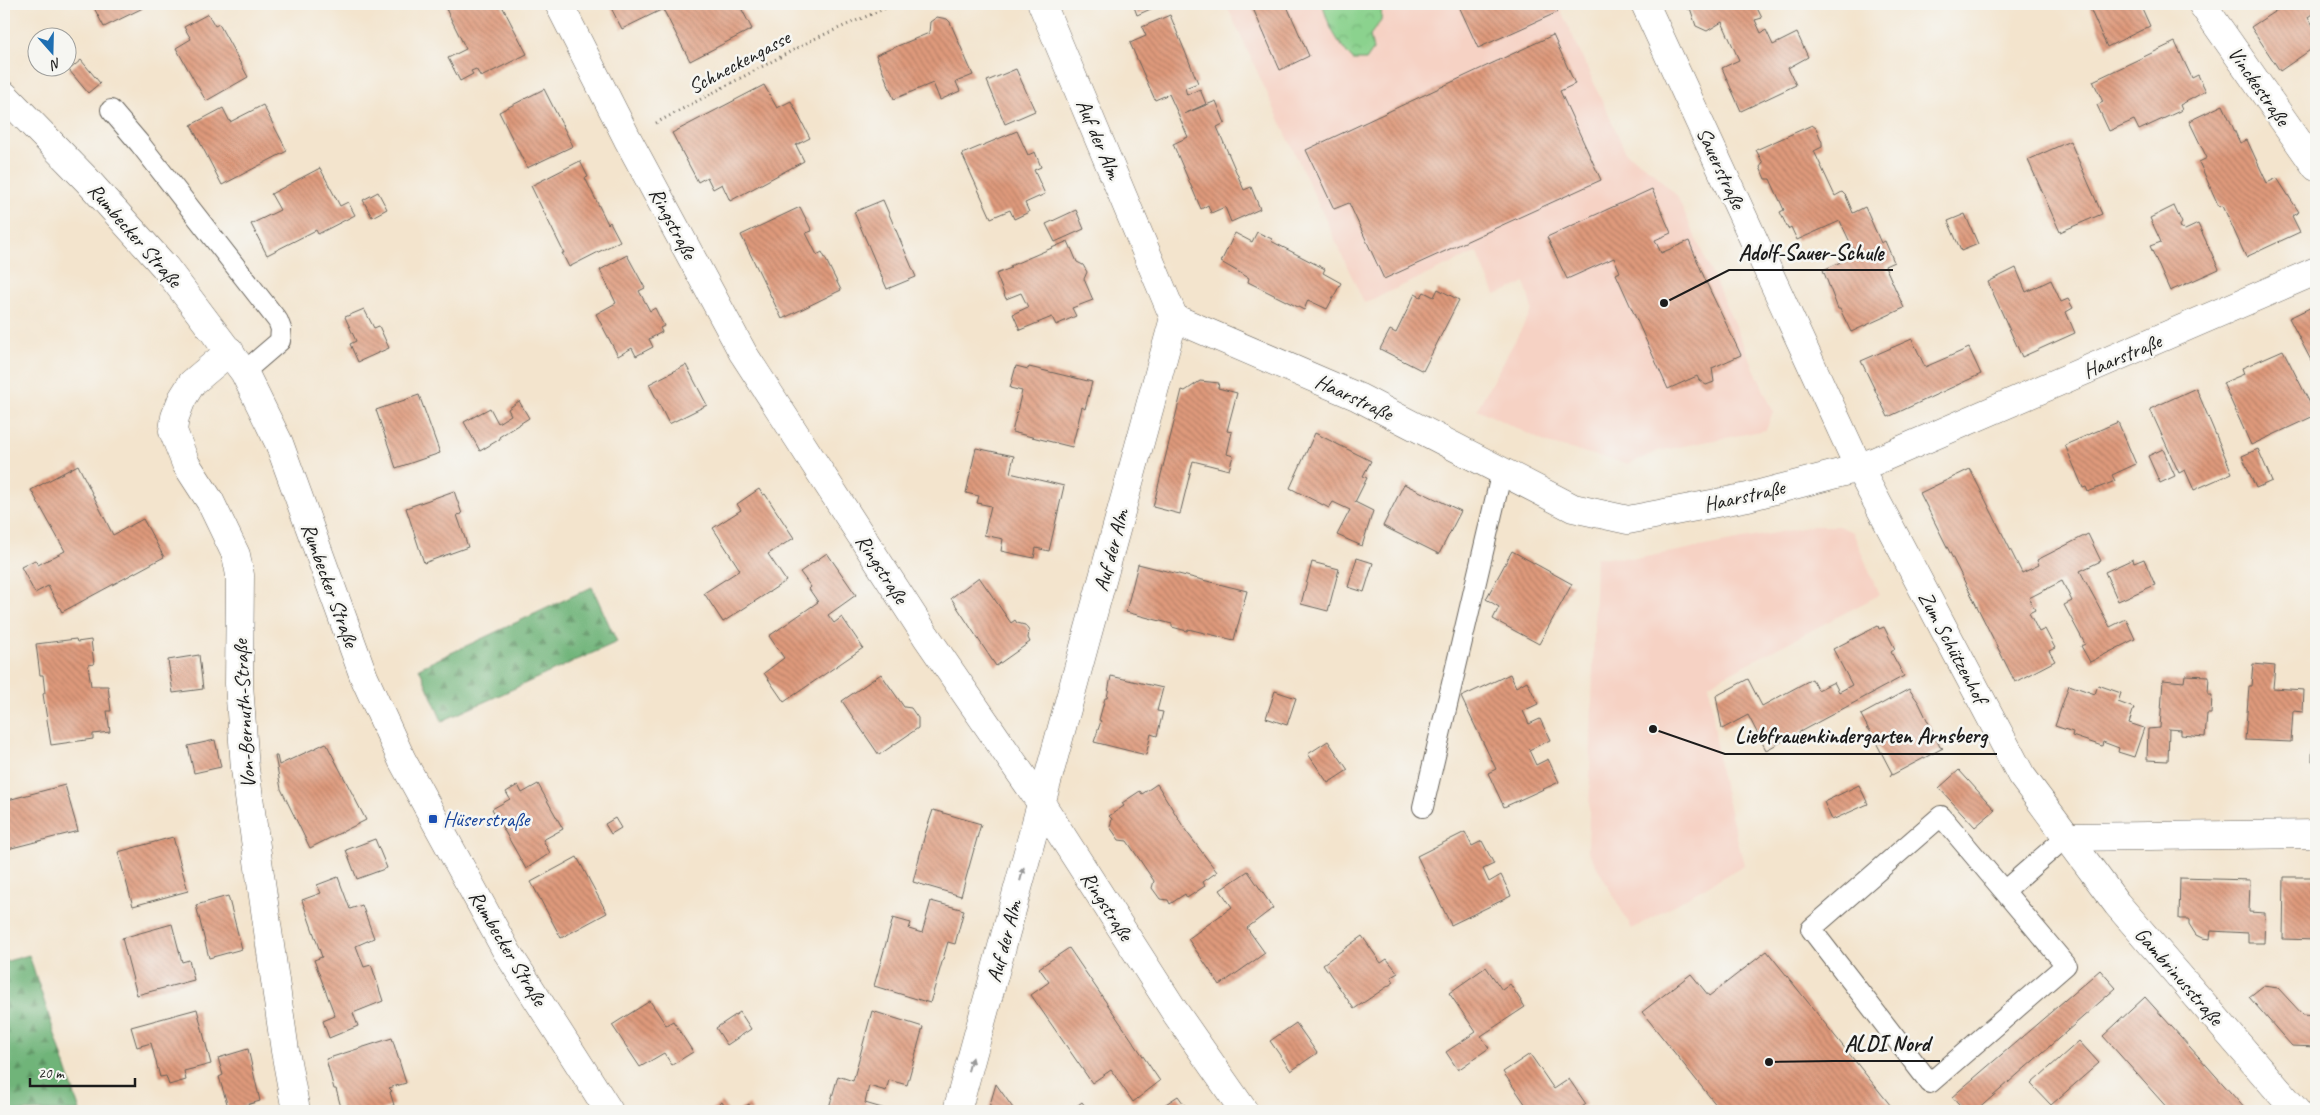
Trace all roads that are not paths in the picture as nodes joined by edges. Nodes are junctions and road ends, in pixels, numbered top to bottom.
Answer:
1 (559, 4) edge
2 (1042, 4) edge
3 (1645, 4) edge
4 (2202, 4) edge
5 (4, 95) edge
6 (111, 110) dead end
7 (2316, 167) edge
8 (2316, 271) edge
9 (1174, 318) junction
10 (237, 361) junction
11 (1859, 468) junction
12 (1502, 471) junction
13 (1041, 804) junction
14 (1423, 807) dead end
15 (2316, 834) edge
16 (2066, 837) junction
17 (2004, 891) junction
18 (296, 1111) edge
19 (609, 1111) edge
20 (957, 1111) edge
21 (1244, 1111) edge
22 (2296, 1111) edge

1 - 13 street, Ringstraße
2 - 9 street, Auf der Alm
3 - 11 street, Sauerstraße
4 - 7 street, Vinckestraße
5 - 10 street, Rumbecker Straße
6 - 10 lane
8 - 11 street, Haarstraße
9 - 12 street, Haarstraße
9 - 13 street, Auf der Alm
10 - 18 street, Von-Bernuth-Straße
10 - 19 street, Rumbecker Straße
11 - 12 street, Haarstraße
11 - 16 street, Zum Schützenhof
12 - 14 lane
20 -> 13 street, Auf der Alm
13 - 21 street, Ringstraße
15 - 16 street
16 - 17 lane
16 - 22 street, Gambrinusstraße
17 - 17 lane

